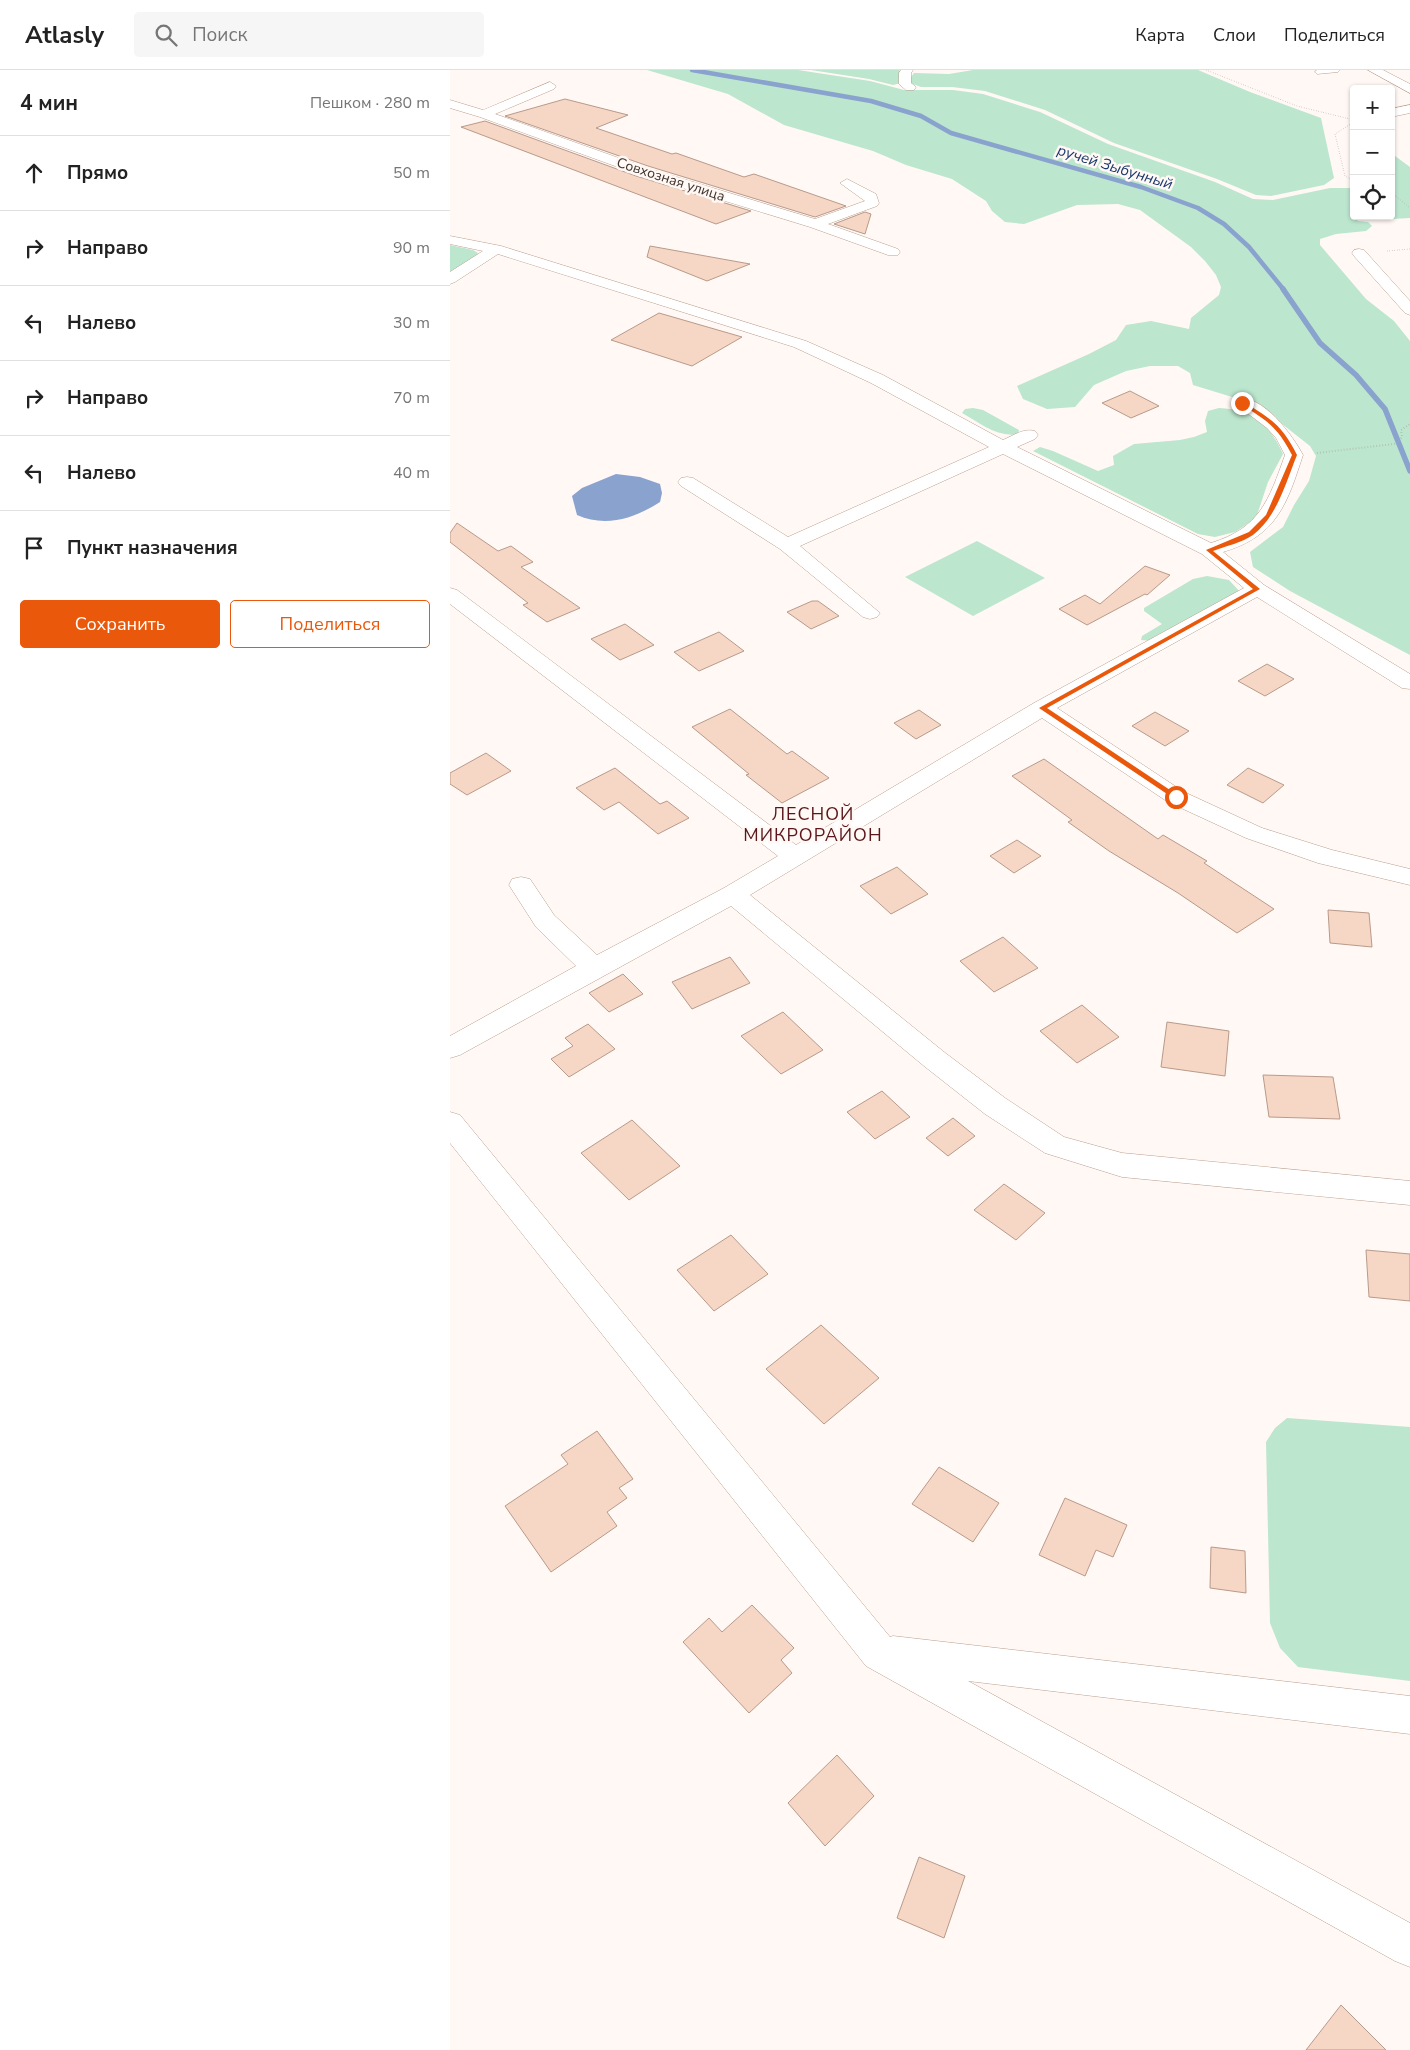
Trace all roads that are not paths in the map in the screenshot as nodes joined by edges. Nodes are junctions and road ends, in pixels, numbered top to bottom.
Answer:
1 (907, 70) edge
2 (1334, 70) edge
3 (1374, 70) edge
4 (1321, 72) dead end
5 (550, 86) dead end
6 (1408, 86) edge
7 (910, 87) dead end
8 (450, 104) edge
9 (1410, 109) edge
10 (1395, 111) edge
11 (484, 114) junction
12 (847, 183) dead end
13 (815, 224) junction
14 (450, 240) edge
15 (496, 249) junction
16 (893, 252) dead end
17 (1359, 253) dead end
18 (450, 279) edge
19 (1410, 310) edge
20 (1242, 403) dead end
21 (1029, 435) dead end
22 (1002, 447) junction
23 (687, 482) dead end
24 (787, 545) junction
25 (1209, 550) junction
26 (1257, 589) junction
27 (450, 594) edge
28 (870, 612) dead end
29 (1410, 683) edge
30 (1042, 708) junction
31 (795, 857) junction
32 (1410, 877) edge
33 (521, 885) dead end
34 (733, 894) junction
35 (594, 968) junction
36 (450, 1048) edge
37 (450, 1123) edge
38 (1410, 1193) edge
39 (879, 1653) junction
40 (1410, 1715) edge
41 (1410, 1946) edge

1 - 7 street
2 - 4 street
3 - 6 street
5 - 11 street
8 - 11 street, Совхозная улица
9 - 10 street
11 - 13 street, Совхозная улица
12 - 13 street
13 - 16 street, Совхозная улица
14 - 15 street
15 - 18 street
15 - 22 street
17 - 19 street
20 - 25 street
21 - 22 street
22 - 24 street
22 - 25 street
23 - 24 street
24 - 28 street
25 - 26 street
26 - 29 street
26 - 30 street
27 - 31 street
30 - 31 street
30 - 32 street
31 - 34 street
33 - 35 street
34 - 35 street
34 - 38 street
35 - 36 street
37 - 39 street
39 - 40 street
39 - 41 street

